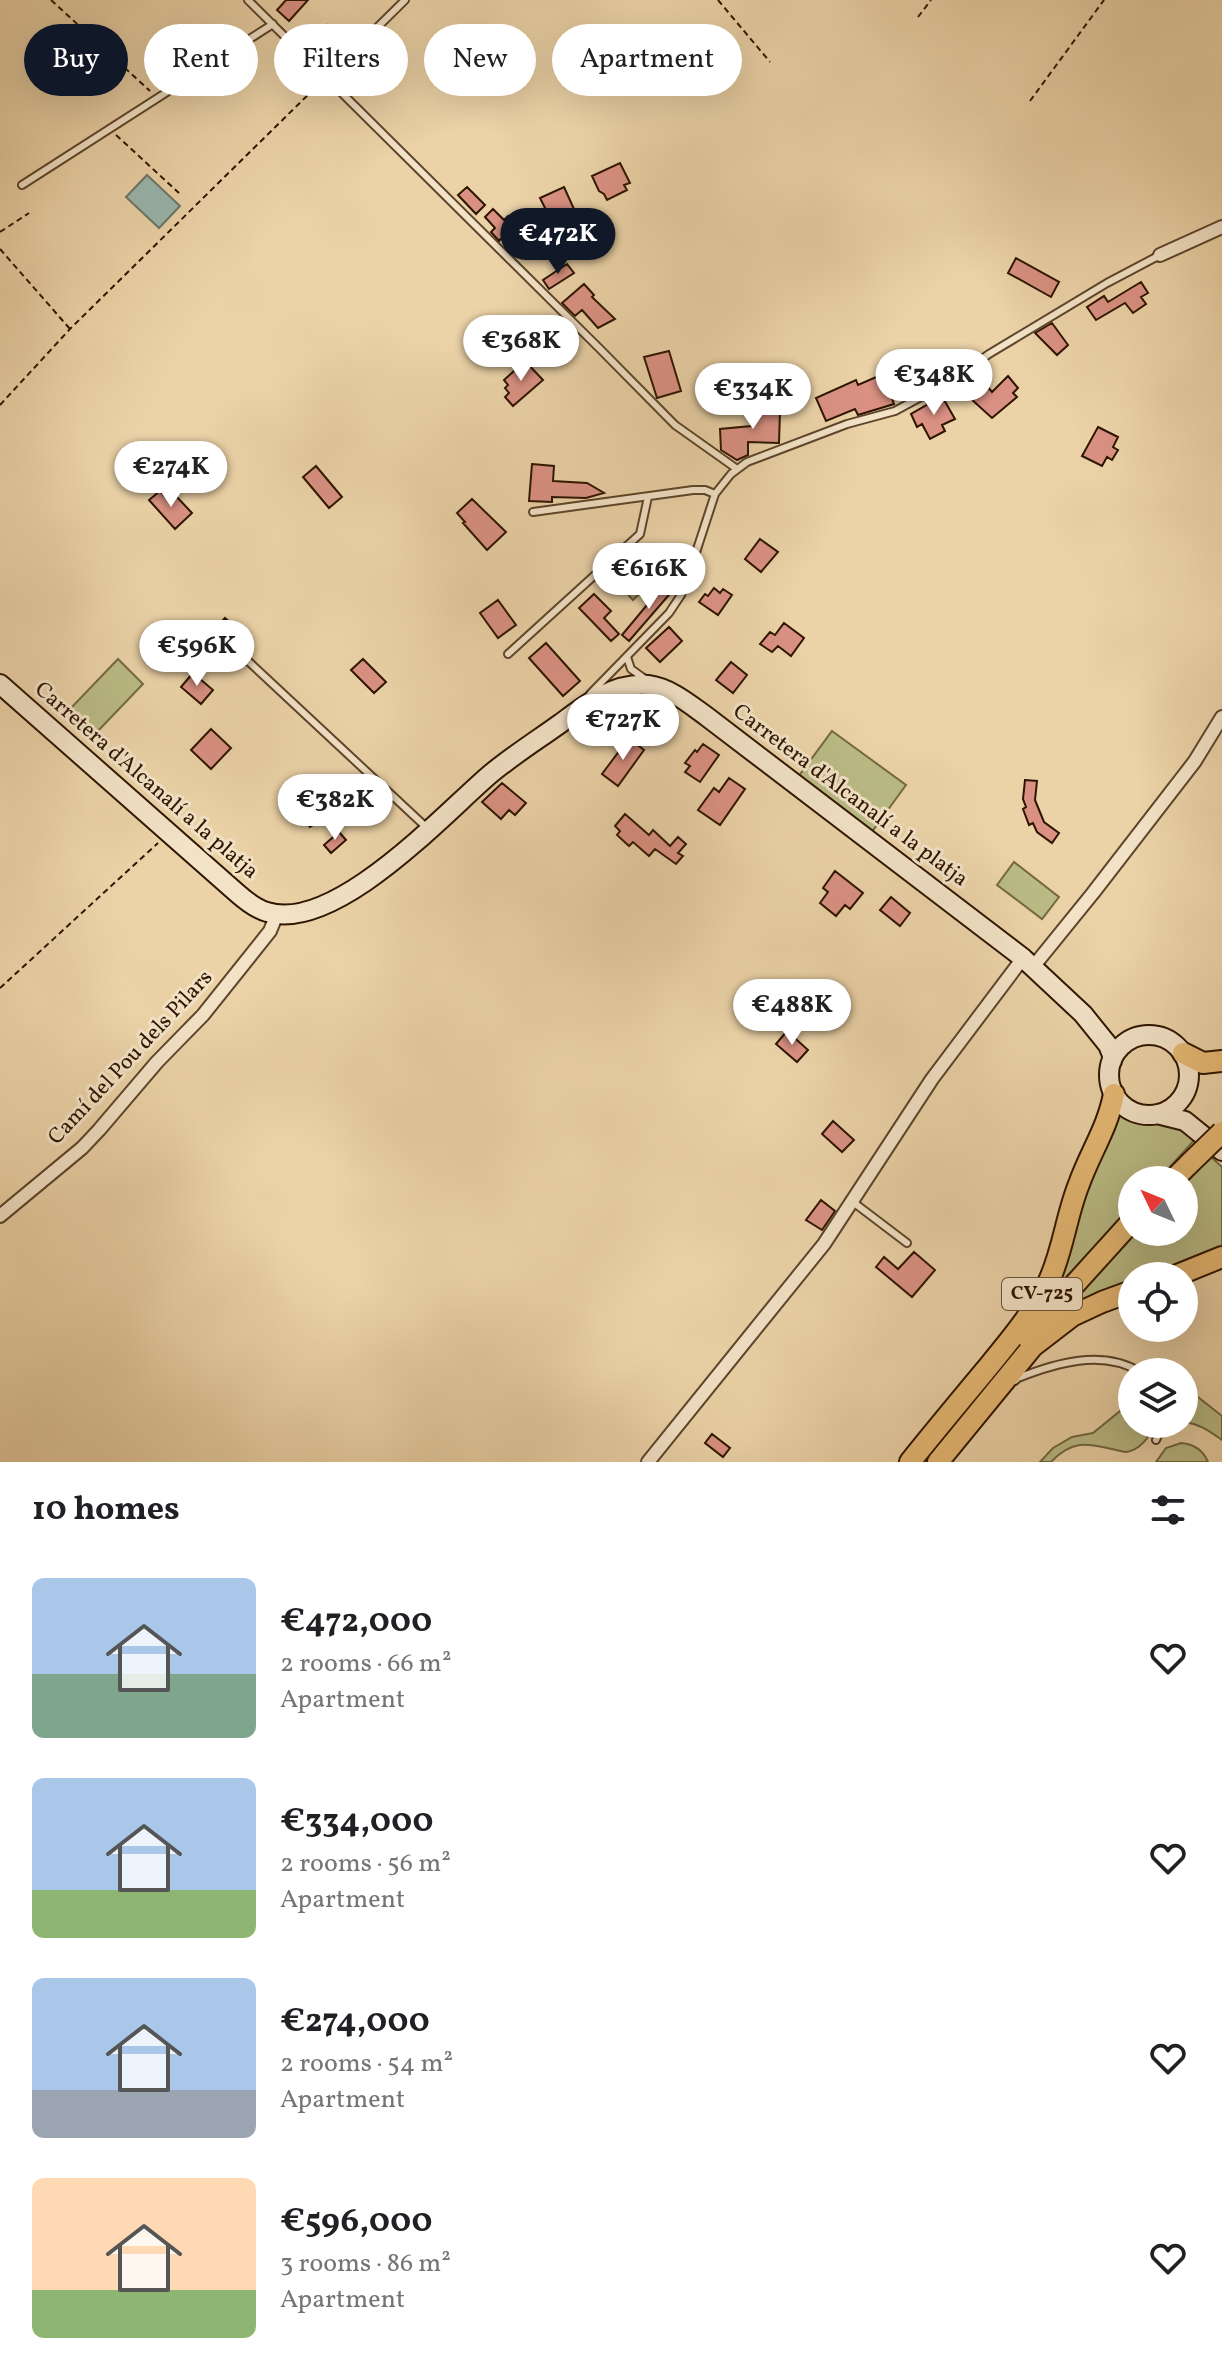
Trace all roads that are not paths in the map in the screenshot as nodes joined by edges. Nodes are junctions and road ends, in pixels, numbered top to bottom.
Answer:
1 (248, 0) edge
2 (405, 0) edge
3 (273, 24) joint
4 (381, 24) edge
5 (346, 96) edge
6 (22, 185) dead end
7 (1222, 227) edge
8 (1160, 255) joint
9 (737, 469) junction
10 (715, 494) junction
11 (648, 497) junction
12 (533, 512) dead end
13 (508, 654) dead end
14 (627, 657) junction
15 (248, 661) dead end
16 (0, 684) edge
17 (666, 690) junction
18 (1222, 717) edge
19 (560, 723) junction
20 (429, 830) junction
21 (277, 914) junction
22 (1028, 963) junction
23 (1083, 1014) junction
24 (1136, 1037) junction
25 (1183, 1053) junction
26 (1112, 1061) junction
27 (1222, 1061) edge
28 (1187, 1087) junction
29 (1114, 1094) junction
30 (1157, 1114) junction
31 (1222, 1132) edge
32 (1222, 1150) edge
33 (1187, 1166) edge
34 (853, 1202) junction
35 (0, 1216) edge
36 (1118, 1236) edge
37 (907, 1243) dead end
38 (1222, 1257) edge
39 (1198, 1267) edge
40 (1118, 1296) edge
41 (1118, 1364) edge
42 (648, 1462) edge
43 (910, 1462) edge
44 (924, 1462) edge
45 (941, 1462) edge

1 - 3 lane
2 - 4 lane
3 - 6 lane
5 - 9 lane
7 - 8 street
8 - 9 lane
9 - 10 lane
10 - 11 lane
10 - 14 lane
11 - 12 lane
11 - 13 lane
14 - 17 lane
14 - 19 lane
15 - 20 lane
16 - 21 main road, Carretera d'Alcanalí a la platja
17 - 19 main road, Carretera d'Alcanalí a la platja
17 - 22 main road, Carretera d'Alcanalí a la platja
18 - 22 street
19 - 20 main road, Carretera d'Alcanalí a la platja
20 - 21 main road, Carretera d'Alcanalí a la platja
21 - 35 street, Camí del Pou dels Pilars
22 - 23 main road, Carretera d'Alcanalí a la platja
22 - 34 street
23 - 24 main road, Carretera d'Alcanalí a la platja
23 - 26 main road, Carretera d'Alcanalí a la platja
24 - 25 main road
24 - 26 main road
25 - 27 main road
25 - 28 main road
26 - 29 main road
28 - 30 main road
28 - 32 main road
29 - 30 main road
29 - 43 main road, CV-725
30 - 32 main road
31 - 33 main road, bridge
34 - 37 lane
34 - 42 street
36 - 44 main road, CV-725
38 - 39 main road
40 - 45 main road, CV-725
41 - 45 lane

